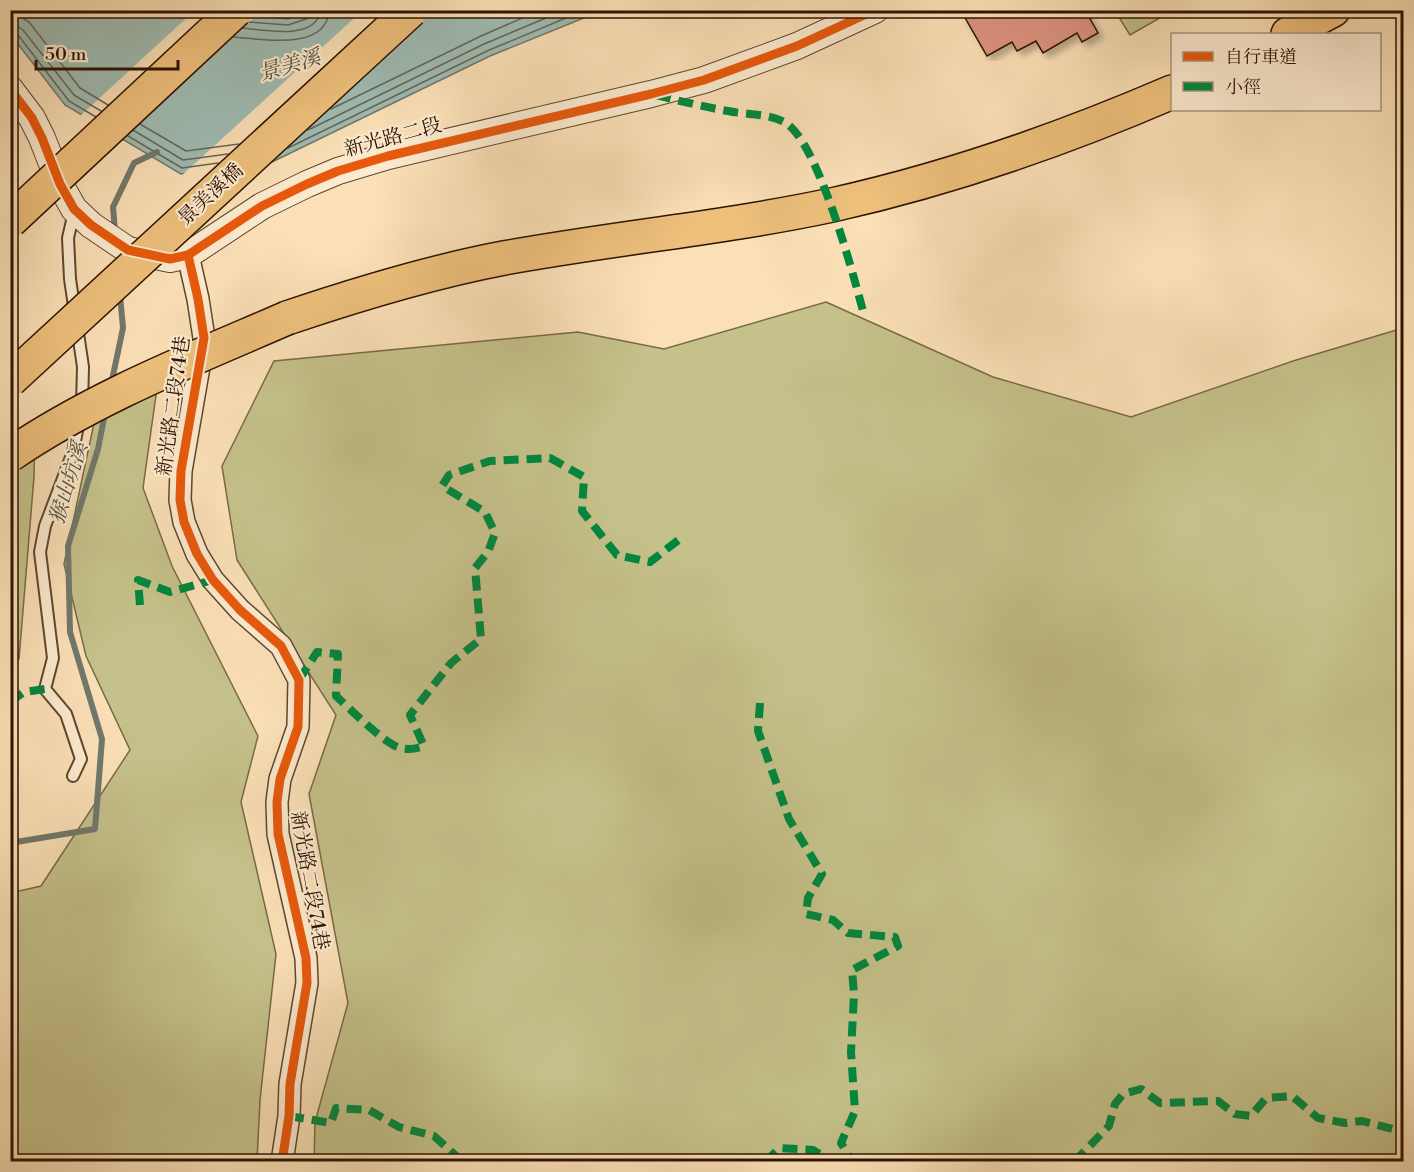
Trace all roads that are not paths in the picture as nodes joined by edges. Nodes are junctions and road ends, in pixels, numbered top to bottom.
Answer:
1 (236, 10) edge
2 (411, 10) edge
3 (875, 10) edge
4 (1333, 10) edge
5 (1290, 33) edge
6 (10, 89) edge
7 (1171, 93) edge
8 (82, 217) junction
9 (10, 222) edge
10 (179, 257) junction
11 (10, 380) edge
12 (10, 455) edge
13 (73, 776) dead end
14 (282, 1161) edge

1 - 9 highway, bridge
2 - 11 highway, 景美溪橋, bridge
3 - 10 street, 新光路二段
4 - 5 highway
6 - 8 street
7 - 12 highway, bridge
8 - 10 street
8 - 13 lane
10 - 14 street, 新光路二段74巷

